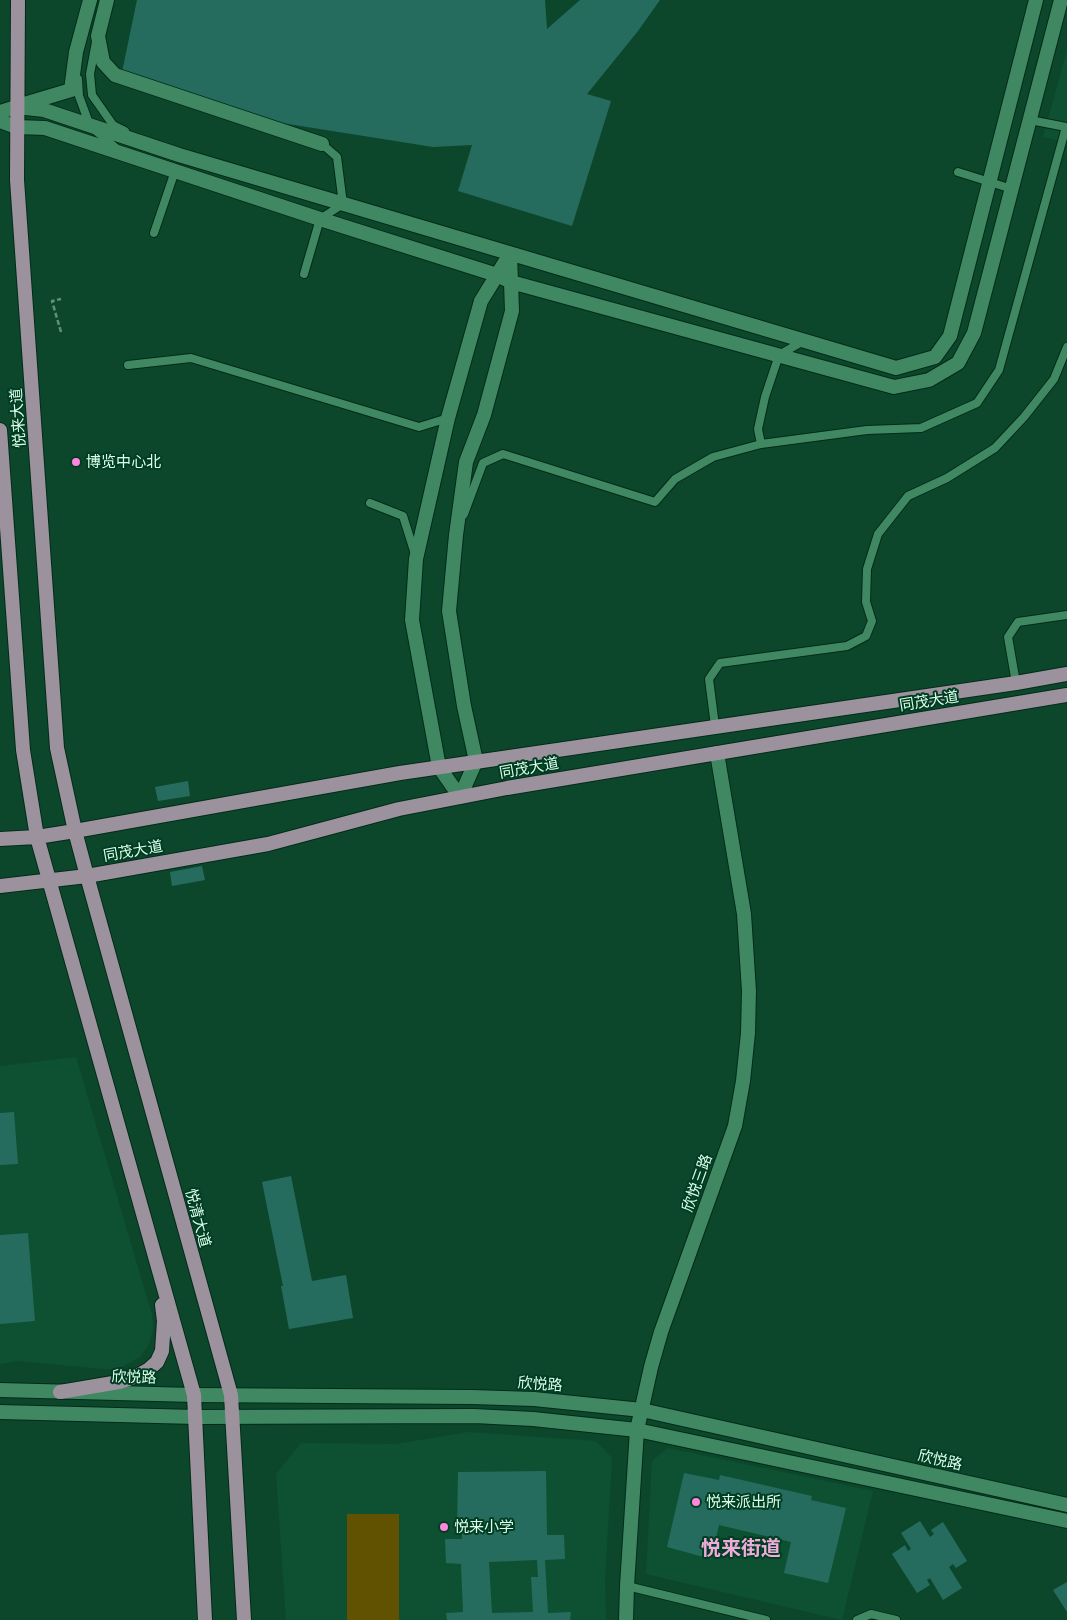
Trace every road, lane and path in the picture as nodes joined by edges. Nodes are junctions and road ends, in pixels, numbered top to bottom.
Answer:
1 (18, 0) edge
2 (90, 0) edge
3 (107, 0) edge
4 (1036, 0) edge
5 (1060, 0) edge
6 (98, 36) junction
7 (76, 52) junction
8 (16, 107) junction
9 (0, 112) edge
10 (1030, 120) junction
11 (0, 121) edge
12 (90, 126) junction
13 (16, 127) junction
14 (322, 144) joint
15 (124, 154) junction
16 (179, 155) junction
17 (174, 171) junction
18 (958, 172) dead end
19 (990, 182) junction
20 (1012, 189) junction
21 (343, 204) junction
22 (320, 219) junction
23 (154, 233) dead end
24 (510, 254) junction
25 (304, 274) dead end
26 (497, 275) junction
27 (511, 282) junction
28 (61, 299) dead end
29 (61, 332) dead end
30 (804, 340) junction
31 (1067, 347) edge
32 (778, 355) junction
33 (128, 365) dead end
34 (448, 418) junction
35 (0, 430) edge
36 (761, 444) junction
37 (370, 503) dead end
38 (456, 535) junction
39 (416, 559) junction
40 (1067, 615) edge
41 (1067, 674) edge
42 (1016, 683) junction
43 (1067, 695) edge
44 (715, 726) junction
45 (717, 753) junction
46 (476, 761) junction
47 (439, 767) junction
48 (460, 797) junction
49 (75, 831) junction
50 (37, 837) junction
51 (0, 839) edge
52 (87, 876) junction
53 (50, 881) junction
54 (0, 886) edge
55 (156, 1260) junction
56 (0, 1390) edge
57 (60, 1392) junction
58 (194, 1395) junction
59 (231, 1395) junction
60 (642, 1410) junction
61 (0, 1412) edge
62 (196, 1417) junction
63 (233, 1417) junction
64 (637, 1430) junction
65 (1067, 1505) edge
66 (1067, 1521) edge
67 (627, 1586) junction
68 (205, 1620) edge
69 (244, 1620) edge
70 (626, 1620) edge
71 (766, 1620) edge
72 (857, 1620) edge
73 (896, 1620) edge

1 - 8 main road, 悦来大道
2 - 7 street
3 - 6 street
4 - 19 street
5 - 10 street
6 - 14 street
6 - 16 lane
7 - 8 street
7 - 12 lane
8 - 9 street
8 - 12 street
8 - 13 main road, 悦来大道
10 - 20 street
10 - 36 lane
11 - 13 street
12 - 15 lane
12 - 16 street
13 - 15 street
13 - 49 main road, 悦来大道
14 - 21 lane
15 - 17 street
16 - 21 street
17 - 22 street
17 - 23 lane
18 - 19 lane
19 - 20 lane
19 - 30 street
20 - 32 street
21 - 22 lane
21 - 24 street
22 - 25 lane
22 - 26 street
24 - 26 street
24 - 27 street
24 - 30 street
26 - 27 street
26 - 34 street
27 - 32 street
27 - 38 street
28 - 29 path
30 - 32 lane
31 - 44 lane
32 - 36 lane
33 - 34 lane
34 - 39 street
35 - 50 main road, 悦来大道
36 - 38 lane
37 - 39 lane
38 - 46 street
39 - 47 street
40 - 42 lane
41 - 42 main road, 同茂大道
42 - 44 main road, 同茂大道
43 - 45 main road, 同茂大道
44 - 46 main road, 同茂大道
45 - 48 main road, 同茂大道
45 - 60 street, 欣悦三路
46 - 47 main road, 同茂大道
46 - 48 street
47 - 48 street
47 - 49 main road, 同茂大道
48 - 52 main road, 同茂大道
49 - 50 main road, 同茂大道
49 - 52 main road, 悦清大道
50 - 51 main road, 同茂大道
50 - 53 main road
52 - 53 main road, 同茂大道
52 - 59 main road, 悦清大道
53 - 54 main road, 同茂大道
53 - 55 main road
55 - 57 main road
55 - 58 main road
56 - 57 street, 欣悦路
57 - 58 street, 欣悦路
58 - 59 street, 欣悦路
58 - 62 main road
59 - 60 street, 欣悦路
59 - 63 main road, 悦清大道
60 - 64 street, 欣悦三路
60 - 65 street, 欣悦路
61 - 62 street
62 - 63 street
62 - 68 main road
63 - 64 street
63 - 69 main road, 悦清大道
64 - 66 street
64 - 67 street, 欣悦三路
67 - 70 street, 欣悦三路
67 - 71 lane
72 - 73 lane

